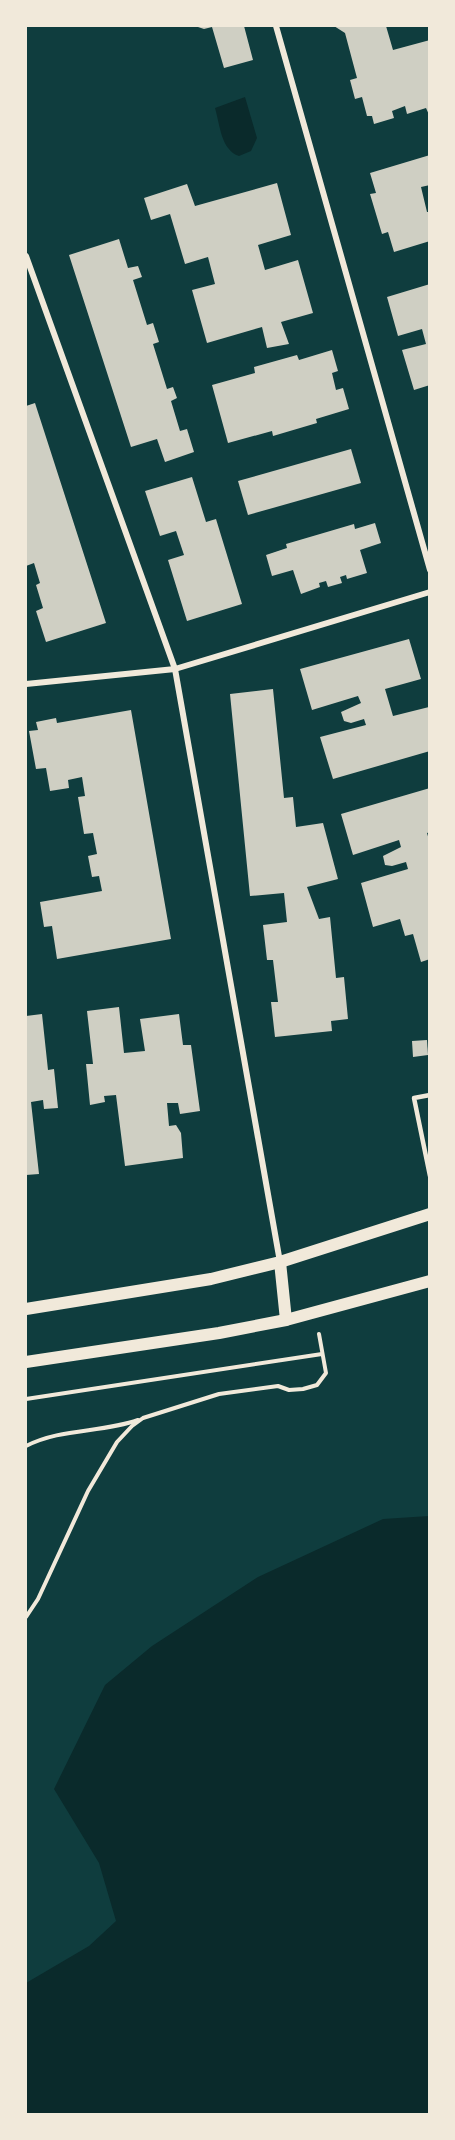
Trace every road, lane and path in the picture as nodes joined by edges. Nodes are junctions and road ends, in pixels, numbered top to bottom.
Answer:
1 (276, 26) edge
2 (26, 256) edge
3 (429, 570) edge
4 (429, 592) edge
5 (175, 669) junction
6 (26, 684) edge
7 (429, 1095) edge
8 (429, 1176) edge
9 (429, 1214) edge
10 (280, 1262) junction
11 (429, 1281) edge
12 (26, 1309) edge
13 (314, 1312) junction
14 (286, 1320) junction
15 (322, 1354) junction
16 (26, 1362) edge
17 (26, 1399) edge
18 (143, 1418) junction
19 (26, 1446) edge
20 (26, 1617) edge

1 - 3 street
2 - 5 street
4 - 5 street
5 - 6 street
5 - 10 street
7 - 8 lane
9 - 10 main road
10 - 12 main road
10 - 14 main road
11 - 13 main road
13 - 14 main road
13 - 15 path
14 - 16 main road
15 - 17 path
15 - 18 path
18 - 19 path
18 - 20 path

